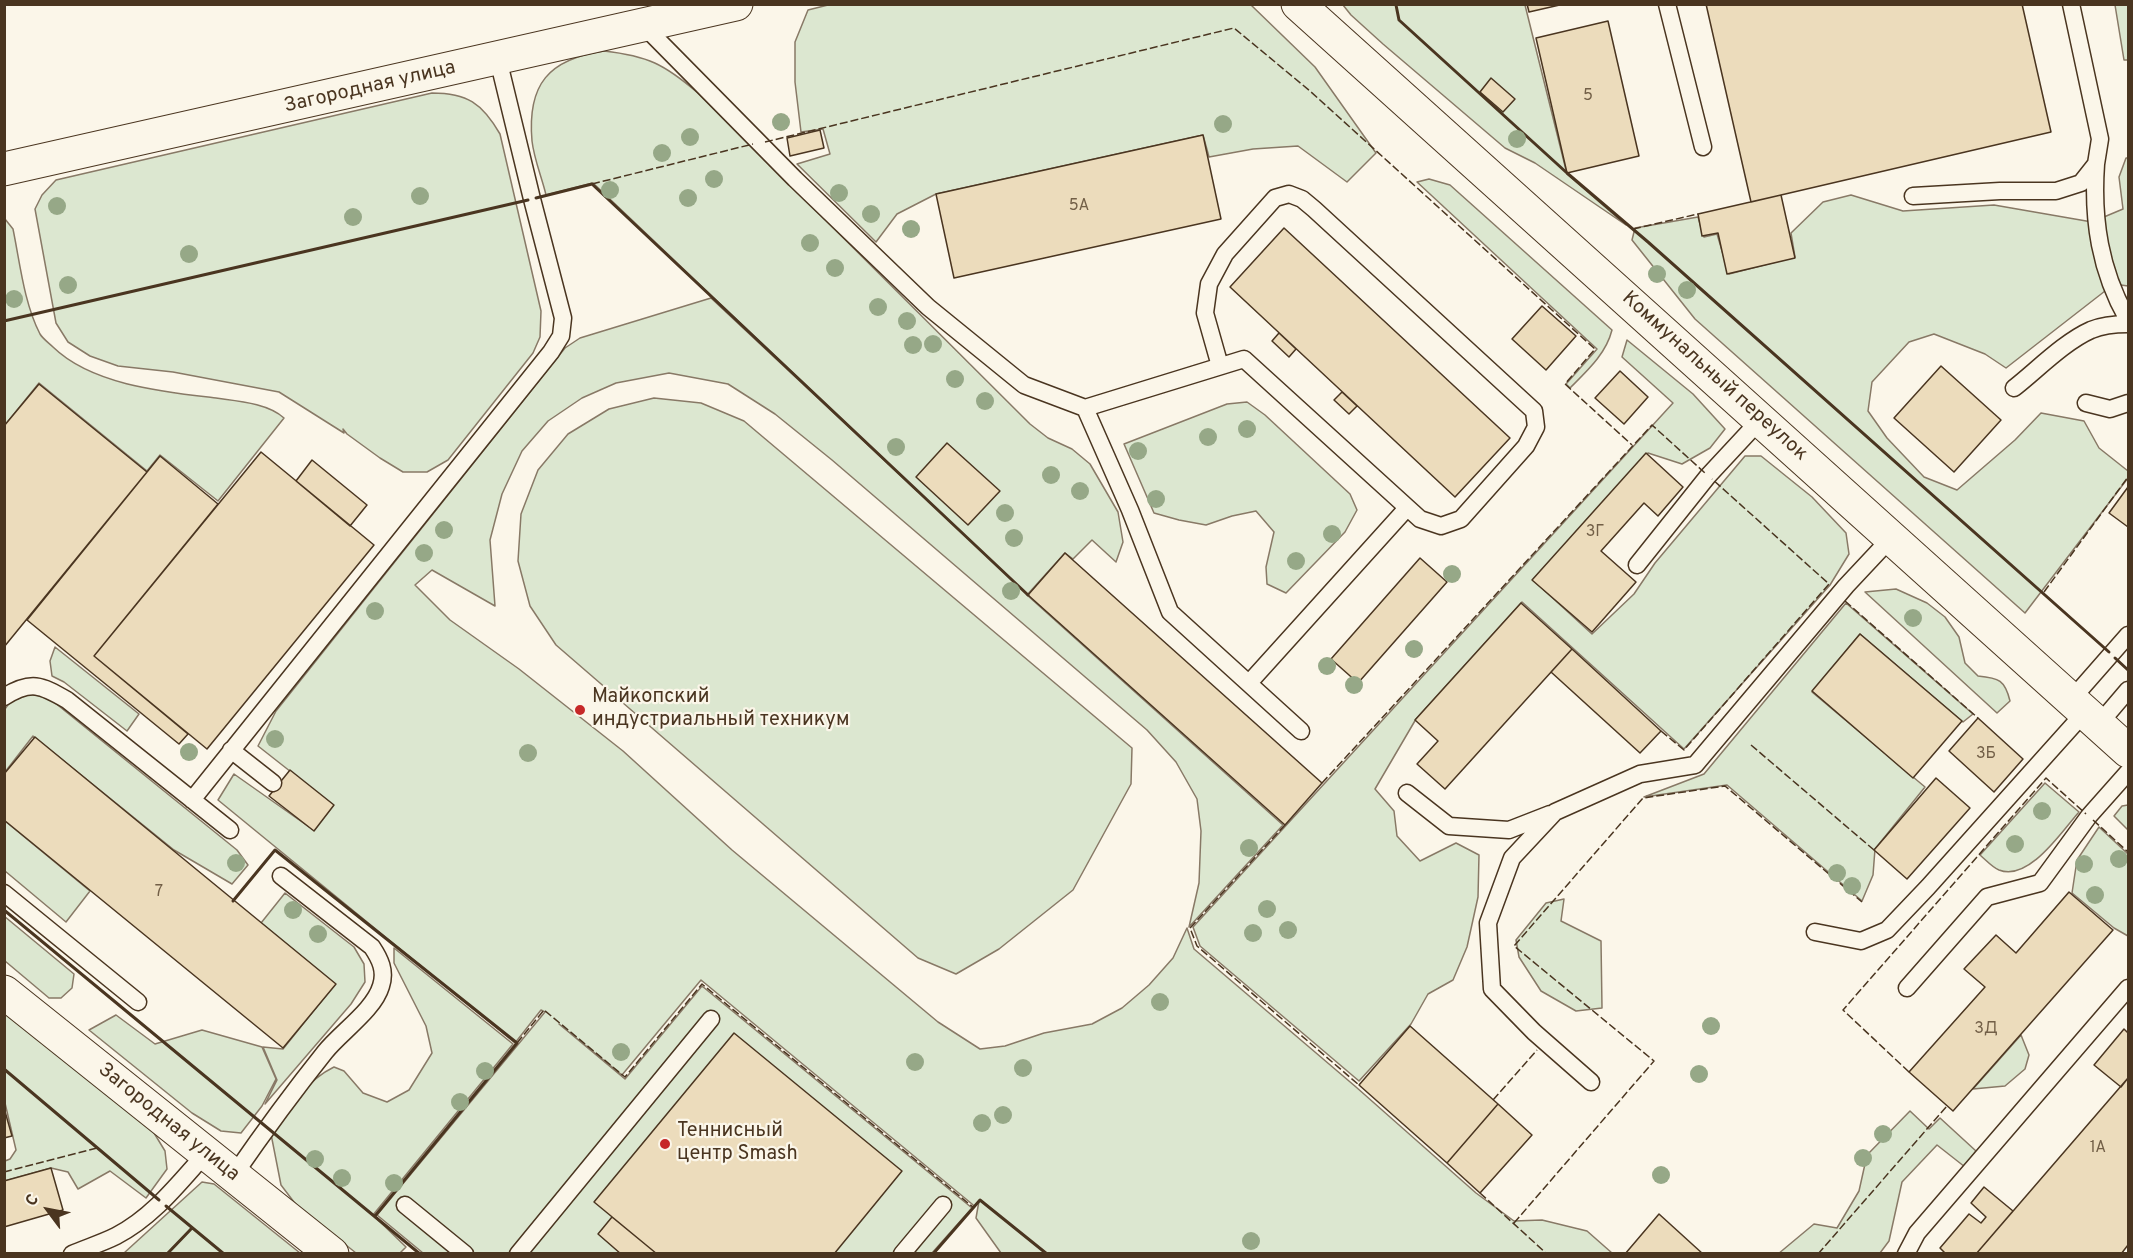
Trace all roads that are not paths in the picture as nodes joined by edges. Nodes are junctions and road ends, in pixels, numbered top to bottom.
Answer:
1 (736, 4) edge
2 (1667, 4) edge
3 (2071, 4) edge
4 (1304, 8) edge
5 (644, 26) junction
6 (498, 59) junction
7 (1703, 147) dead end
8 (2096, 164) junction
9 (4, 169) edge
10 (1913, 196) dead end
11 (2128, 320) edge
12 (2128, 324) edge
13 (1220, 366) junction
14 (2014, 388) dead end
15 (2128, 403) edge
16 (2086, 404) dead end
17 (1085, 408) junction
18 (1761, 419) junction
19 (1407, 508) junction
20 (1891, 538) junction
21 (1637, 565) dead end
22 (2128, 635) edge
23 (1249, 683) junction
24 (2128, 690) edge
25 (4, 697) edge
26 (2085, 712) junction
27 (1301, 731) dead end
28 (231, 750) junction
29 (2128, 751) edge
30 (2128, 772) edge
31 (273, 783) dead end
32 (1407, 792) dead end
33 (192, 800) junction
34 (1556, 812) junction
35 (231, 830) dead end
36 (281, 876) dead end
37 (4, 892) edge
38 (1815, 932) dead end
39 (1907, 988) dead end
40 (2128, 988) edge
41 (4, 992) edge
42 (138, 1002) dead end
43 (711, 1019) dead end
44 (1591, 1082) dead end
45 (206, 1153) junction
46 (234, 1175) junction
47 (405, 1205) dead end
48 (943, 1205) dead end
49 (72, 1254) edge
50 (332, 1254) edge
51 (465, 1254) edge
52 (518, 1254) edge
53 (902, 1254) edge
54 (1906, 1254) edge

1 - 5 street, Загородная улица
2 - 7 lane
3 - 8 lane
4 - 18 street, Коммунальный переулок
5 - 6 street, Загородная улица
5 - 17 lane
6 - 9 street, Загородная улица
6 - 28 lane
8 - 10 lane
8 - 11 lane
12 - 14 lane
13 - 17 lane
13 - 19 lane
13 - 19 lane
15 - 16 lane
17 - 23 lane
18 - 20 street, Коммунальный переулок
18 - 21 lane
19 - 23 lane
20 - 26 street, Коммунальный переулок
20 - 34 lane
22 - 26 lane
23 - 27 lane
24 - 26 lane
25 - 33 lane
26 - 29 street, Коммунальный переулок
26 - 38 lane
28 - 31 lane
28 - 33 lane
30 - 39 lane
32 - 34 lane
33 - 35 lane
34 - 44 lane
36 - 46 lane
37 - 42 lane
40 - 54 lane
41 - 45 street, Загородная улица
43 - 52 lane
45 - 46 street, Загородная улица
45 - 49 lane
46 - 50 street, Загородная улица
47 - 51 lane
48 - 53 lane

